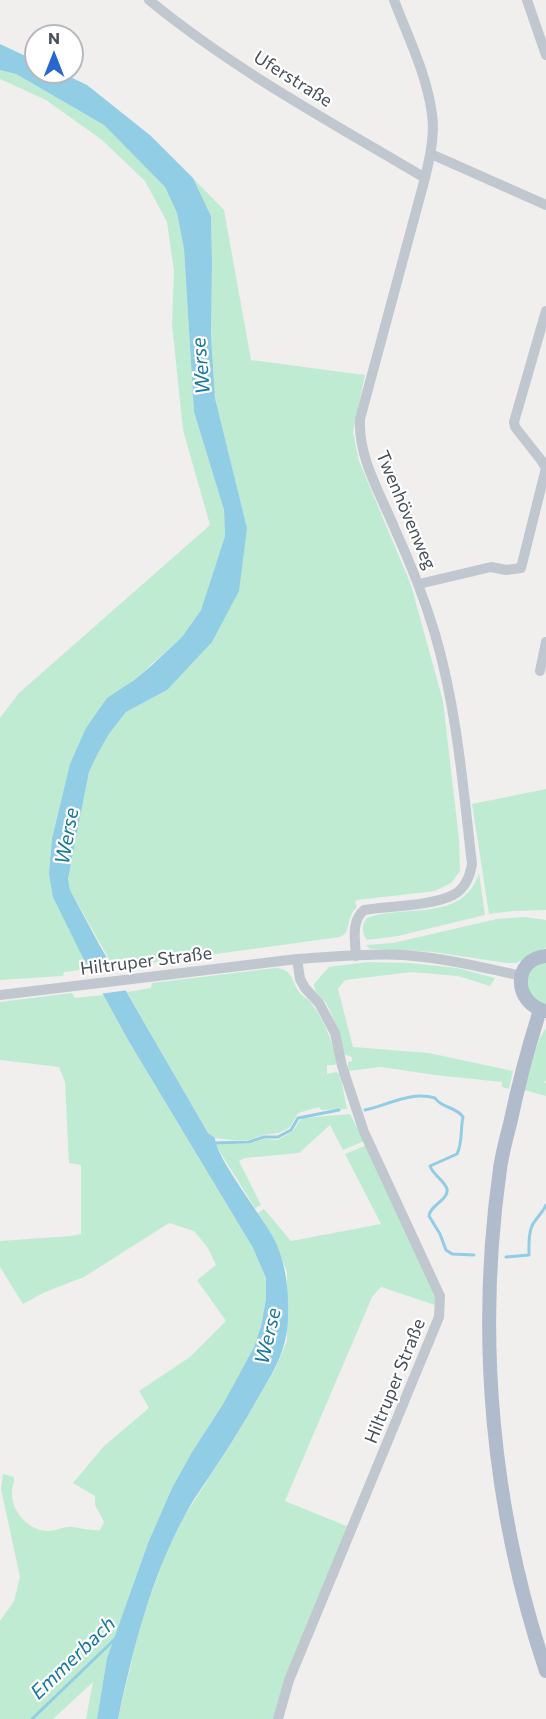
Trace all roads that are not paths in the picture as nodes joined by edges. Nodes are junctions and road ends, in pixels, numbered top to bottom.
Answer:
1 (149, 0) edge
2 (394, 0) edge
3 (527, 0) edge
4 (546, 55) edge
5 (431, 154) junction
6 (426, 178) junction
7 (546, 205) edge
8 (546, 311) edge
9 (419, 585) junction
10 (546, 642) edge
11 (540, 671) dead end
12 (356, 956) junction
13 (546, 956) edge
14 (297, 959) junction
15 (522, 976) junction
16 (0, 995) edge
17 (543, 1011) edge
18 (546, 1671) edge
19 (278, 1719) edge

1 - 6 street, Uferstraße
2 - 5 street, Twenhövenweg
3 - 4 street
5 - 6 street, Twenhövenweg
5 - 7 street
6 - 9 street, Twenhövenweg
8 - 9 street
9 - 12 street, Twenhövenweg
10 - 11 street
12 - 14 street, Hiltruper Straße
12 - 15 street, Hiltruper Straße
13 - 15 main road
14 - 16 street, Hiltruper Straße
14 - 19 street, Hiltruper Straße
15 - 17 main road
17 - 18 main road

